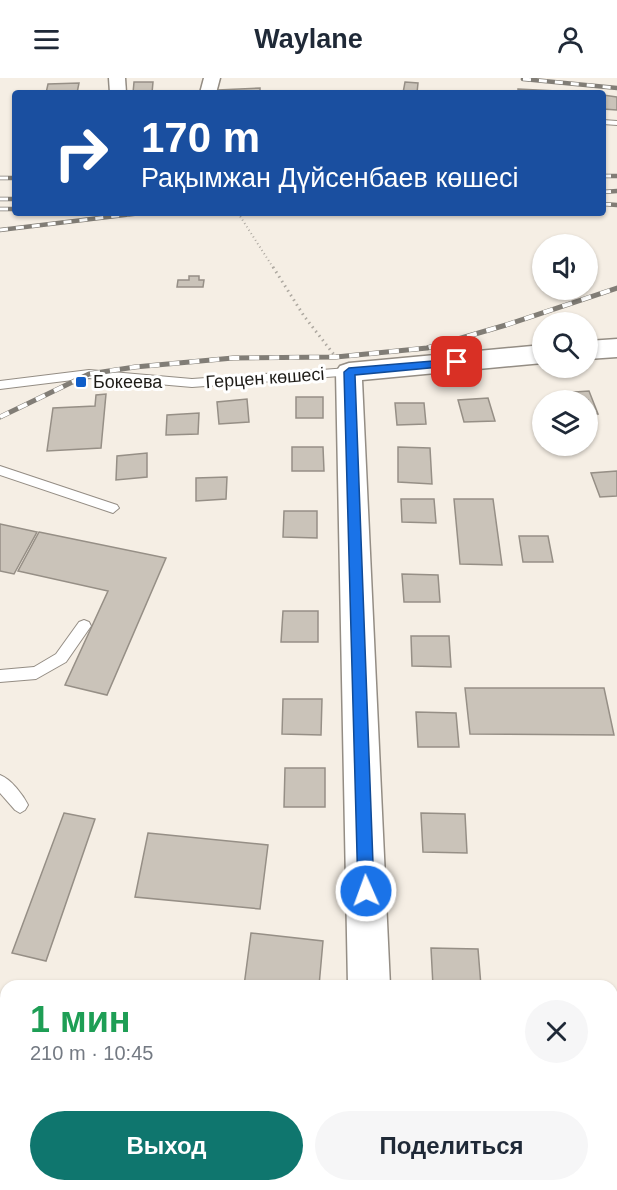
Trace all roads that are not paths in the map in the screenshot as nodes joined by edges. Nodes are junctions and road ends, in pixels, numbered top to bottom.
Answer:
1 (617, 348) edge
2 (598, 349) edge
3 (532, 355) edge
4 (349, 372) junction
5 (0, 385) edge
6 (0, 470) edge
7 (112, 508) dead end
8 (84, 626) dead end
9 (0, 676) edge
10 (0, 782) edge
11 (20, 806) dead end
12 (369, 980) edge

1 - 2 street
3 - 4 street
4 - 5 lane, Герцен көшесі
4 - 12 street, Герцен көшесі
6 - 7 lane
8 - 9 lane
10 - 11 lane

